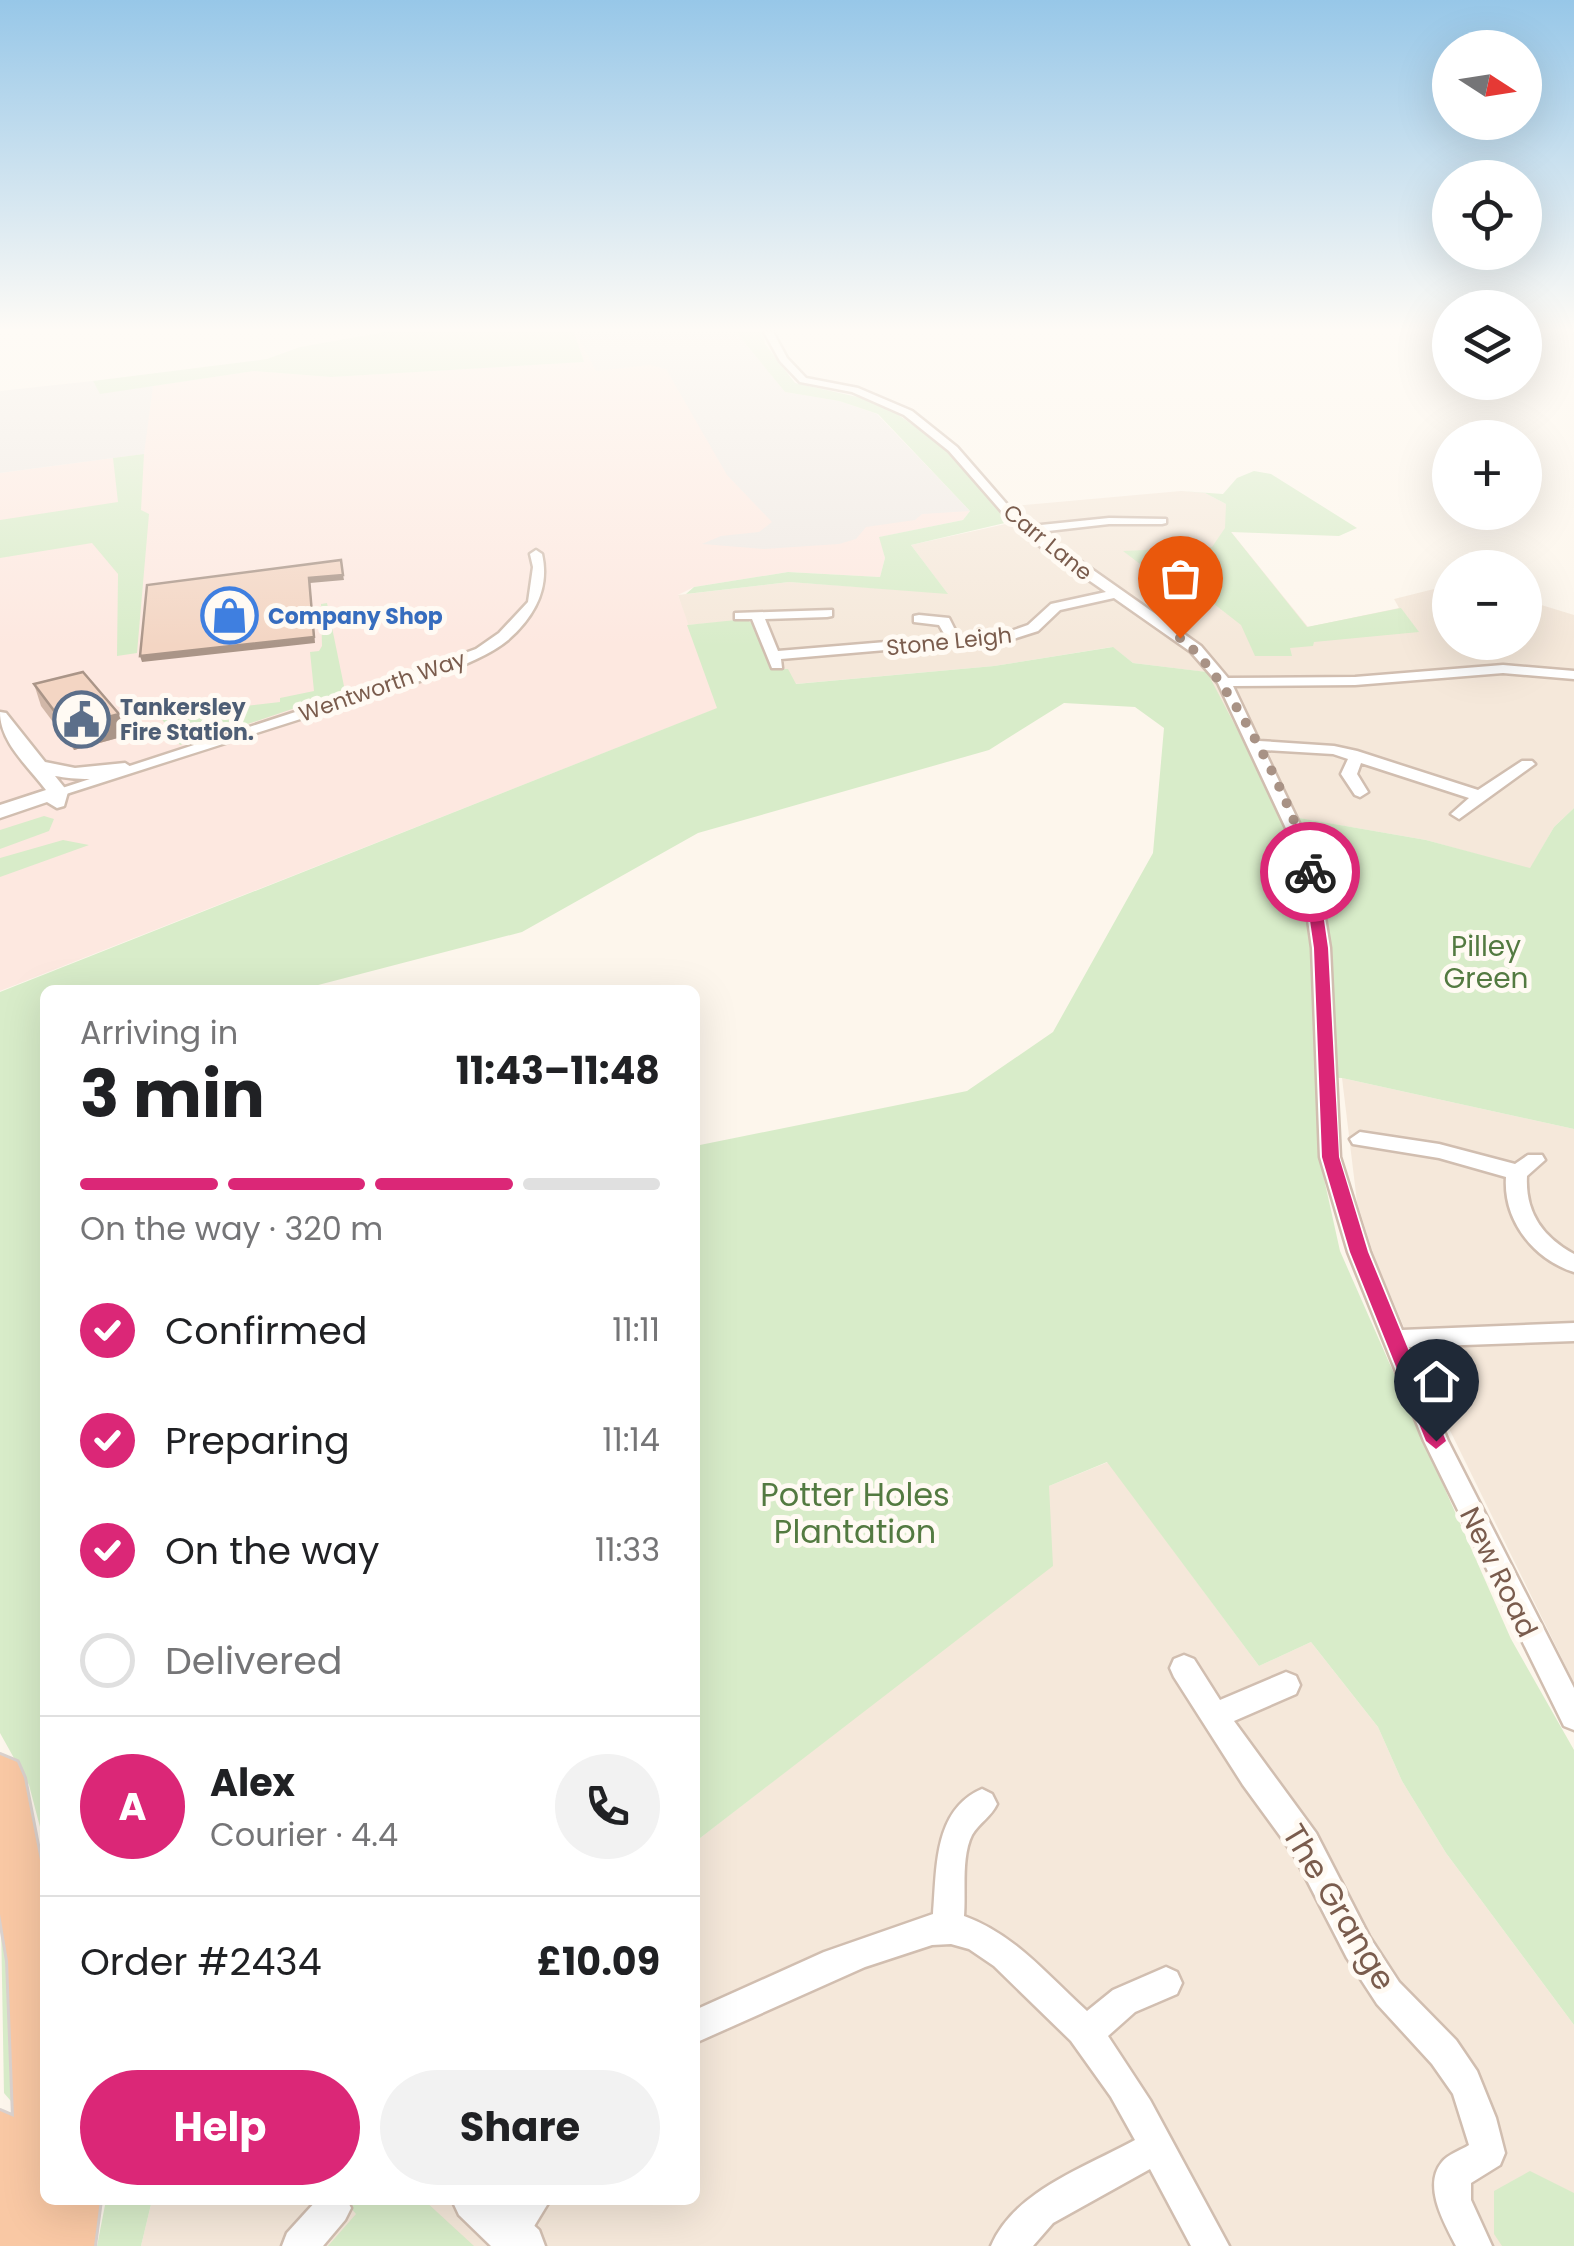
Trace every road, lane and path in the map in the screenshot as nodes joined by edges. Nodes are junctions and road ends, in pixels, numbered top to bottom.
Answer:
1 (937, 437) edge
2 (1162, 521) dead end
3 (1029, 530) junction
4 (536, 554) dead end
5 (1114, 594) junction
6 (828, 614) dead end
7 (756, 615) junction
8 (740, 616) dead end
9 (919, 619) dead end
10 (954, 640) junction
11 (1196, 649) junction
12 (1574, 675) edge
13 (1267, 679) junction
14 (1224, 682) junction
15 (0, 717) edge
16 (1257, 745) junction
17 (1357, 755) junction
18 (166, 759) junction
19 (1526, 764) dead end
20 (125, 769) junction
21 (33, 772) junction
22 (1360, 792) dead end
23 (1480, 796) junction
24 (53, 797) junction
25 (0, 811) edge
26 (1459, 814) dead end
27 (0, 822) edge
28 (1360, 1139) dead end
29 (1574, 1264) edge
30 (1574, 1332) edge
31 (1393, 1340) junction
32 (1184, 1668) dead end
33 (1286, 1685) dead end
34 (1218, 1715) junction
35 (1574, 1718) edge
36 (0, 1778) edge
37 (982, 1804) dead end
38 (33, 1897) edge
39 (948, 1927) junction
40 (1166, 1983) dead end
41 (700, 2025) edge
42 (1086, 2034) junction
43 (29, 2145) edge
44 (1156, 2147) junction
45 (71, 2205) edge
46 (483, 2205) edge
47 (333, 2208) dead end
48 (521, 2226) edge
49 (7, 2246) edge
50 (36, 2246) edge
51 (65, 2246) edge
52 (300, 2246) edge
53 (1009, 2246) edge
54 (1212, 2246) edge
55 (1474, 2246) edge

1 - 3 street, Carr Lane
2 - 3 street
3 - 5 street, Carr Lane
4 - 18 street, Wentworth Way
5 - 10 street, Stone Leigh
5 - 11 street, Carr Lane
6 - 7 street
7 - 8 street
7 - 10 street, Stone Leigh
9 - 10 street
11 - 13 street, Carr Lane
11 - 14 street, Carr Lane
12 - 13 street
13 - 14 street
14 - 16 street, New Road
15 - 21 street
16 - 17 street
16 - 31 street, New Road
17 - 22 street
17 - 23 street
18 - 20 street, Wentworth Way
18 - 24 street, Wentworth Way
19 - 23 street
20 - 21 street
20 - 24 street, Wentworth Way
21 - 24 street
21 - 25 street
23 - 26 street
24 - 25 street, Wentworth Way
24 - 27 street, Wentworth Way
28 - 29 street
30 - 31 street
31 - 35 street, New Road
32 - 34 street, The Grange
33 - 34 street
34 - 55 street, The Grange
36 - 38 highway
37 - 39 street
38 - 43 highway
39 - 41 street
39 - 42 street
40 - 42 street
42 - 44 street
43 - 49 highway
43 - 50 highway
44 - 53 street
44 - 54 street
45 - 51 highway
46 - 48 street
47 - 52 street

